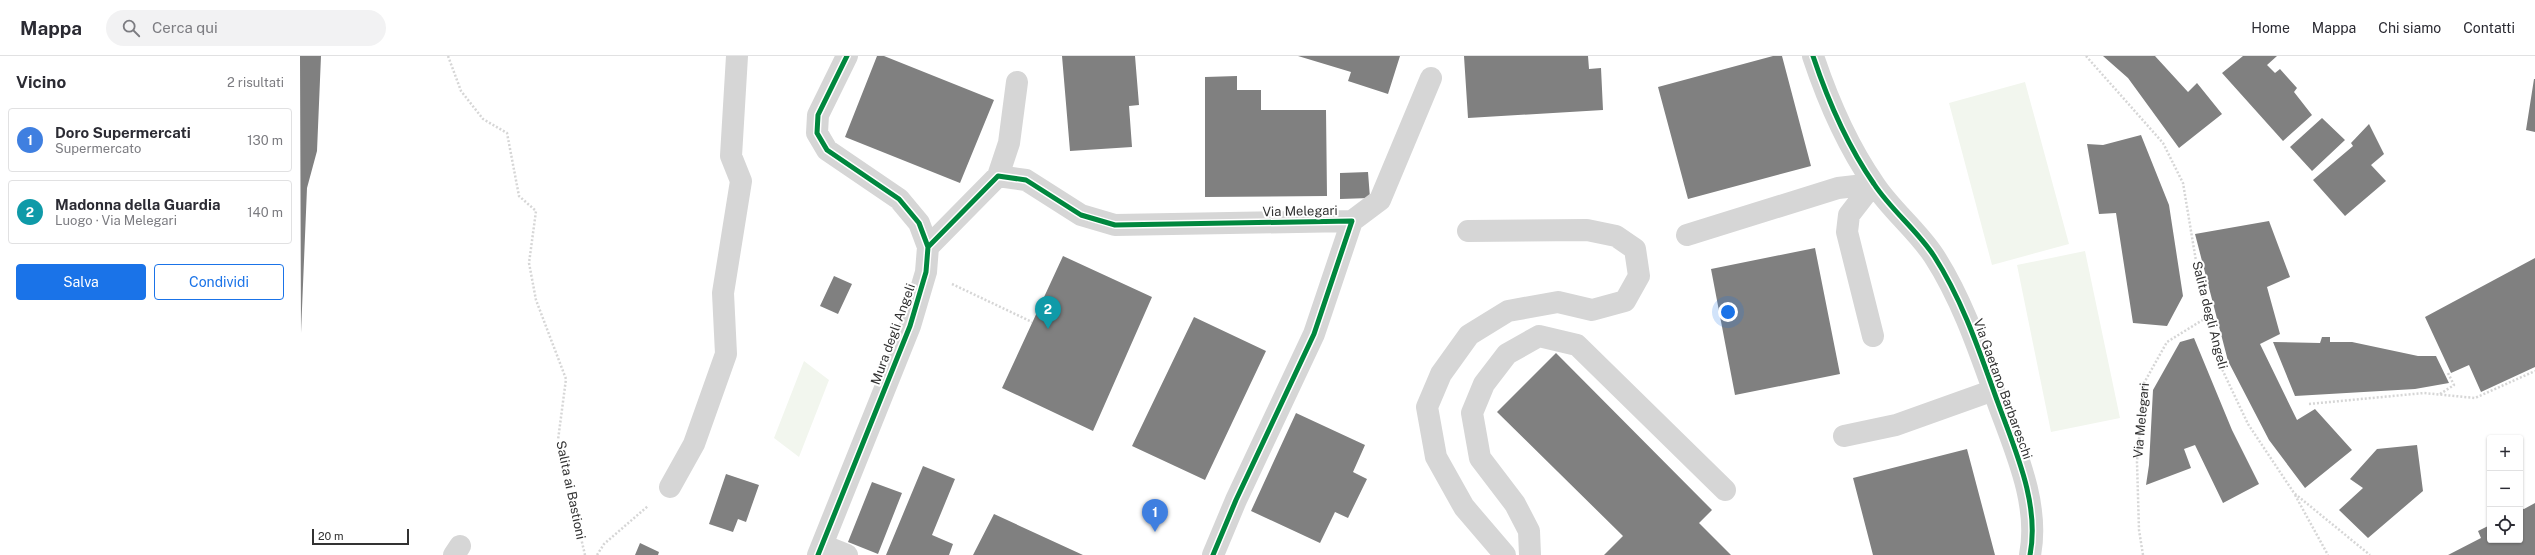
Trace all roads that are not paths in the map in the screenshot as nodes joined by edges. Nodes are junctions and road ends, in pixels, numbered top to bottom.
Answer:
1 (737, 56) edge
2 (847, 56) edge
3 (1813, 56) edge
4 (1431, 78) dead end
5 (1017, 82) dead end
6 (998, 176) junction
7 (1873, 184) junction
8 (1352, 221) junction
9 (1468, 231) dead end
10 (1687, 235) dead end
11 (928, 247) junction
12 (1873, 336) dead end
13 (1994, 390) junction
14 (1844, 436) dead end
15 (670, 487) road end
16 (1725, 490) dead end
17 (820, 550) edge
18 (847, 555) edge
19 (1213, 555) edge
20 (1505, 555) edge
21 (1530, 555) edge
22 (2030, 555) edge

1 - 15 street
2 - 11 street, Mura degli Angeli
3 - 7 street, Via Gaetano Barbareschi
4 - 8 street, Via Melegari
5 - 6 street
6 - 8 street, Via Melegari
6 - 11 street
7 - 10 street
7 - 12 street
7 - 13 street, Via Gaetano Barbareschi
8 - 19 street, Via Melegari
9 - 20 street
11 - 17 street, Mura degli Angeli
13 - 14 street
13 - 22 street, Via Gaetano Barbareschi
16 - 21 street
17 - 18 street

